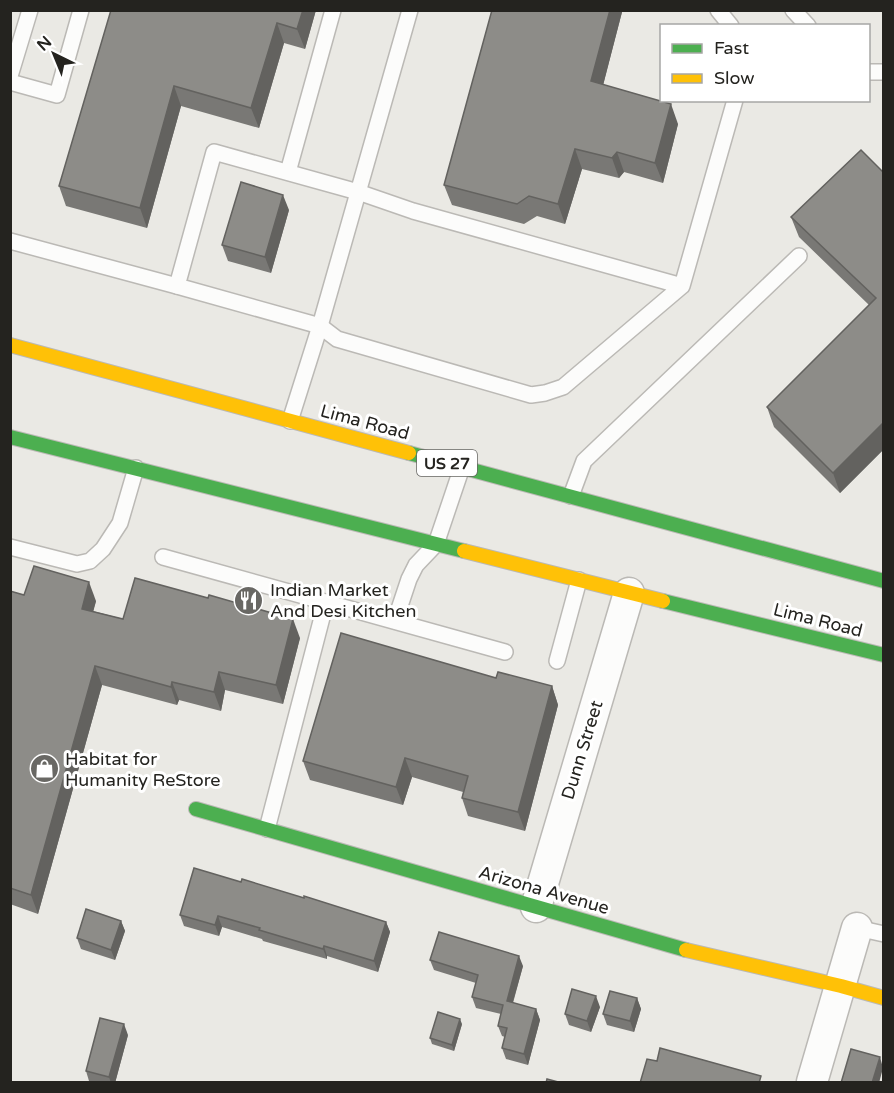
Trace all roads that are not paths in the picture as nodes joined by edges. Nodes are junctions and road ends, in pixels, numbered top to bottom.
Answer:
1 (30, 10) edge
2 (81, 10) edge
3 (333, 10) edge
4 (410, 10) edge
5 (718, 10) edge
6 (793, 10) edge
7 (729, 24) edge
8 (806, 24) edge
9 (10, 76) edge
10 (10, 82) edge
11 (734, 102) edge
12 (288, 172) junction
13 (358, 192) junction
14 (10, 241) edge
15 (800, 256) dead end
16 (177, 286) junction
17 (682, 286) junction
18 (320, 326) junction
19 (10, 345) edge
20 (290, 421) junction
21 (10, 437) edge
22 (462, 467) junction
23 (136, 468) junction
24 (571, 496) junction
25 (436, 544) junction
26 (10, 548) edge
27 (163, 557) dead end
28 (579, 580) junction
29 (884, 581) edge
30 (629, 592) junction
31 (326, 602) junction
32 (395, 621) junction
33 (882, 651) edge
34 (505, 652) dead end
35 (557, 661) dead end
36 (196, 809) dead end
37 (267, 829) junction
38 (536, 907) junction
39 (870, 931) edge
40 (841, 986) junction
41 (884, 998) edge
42 (812, 1083) edge

1 - 9 lane
2 - 10 lane
3 - 12 lane
4 - 13 lane
5 - 7 lane
6 - 8 lane
11 - 17 lane
12 - 13 lane
12 - 16 lane
13 - 17 lane
13 - 18 lane
14 - 16 lane
15 - 24 lane
16 - 18 lane
17 - 18 lane
18 - 20 lane
19 - 20 main road, Lima Road / US 27
20 - 22 main road, Lima Road / US 27
21 - 23 main road, Lima Road
22 - 24 main road, Lima Road / US 27
22 - 25 lane
23 - 25 main road, Lima Road
23 - 26 lane
24 - 29 main road, Lima Road / US 27
25 - 28 main road, Lima Road
25 - 32 lane
27 - 31 lane
28 - 30 main road, Lima Road
28 - 35 lane
30 - 33 main road, Lima Road
30 - 38 street, Dunn Street
31 - 32 lane
31 - 37 lane
32 - 34 lane
36 - 37 main road, Arizona Avenue
37 - 38 main road, Arizona Avenue
38 - 40 main road, Arizona Avenue
39 - 40 street
40 - 41 main road, Arizona Avenue
40 - 42 street

